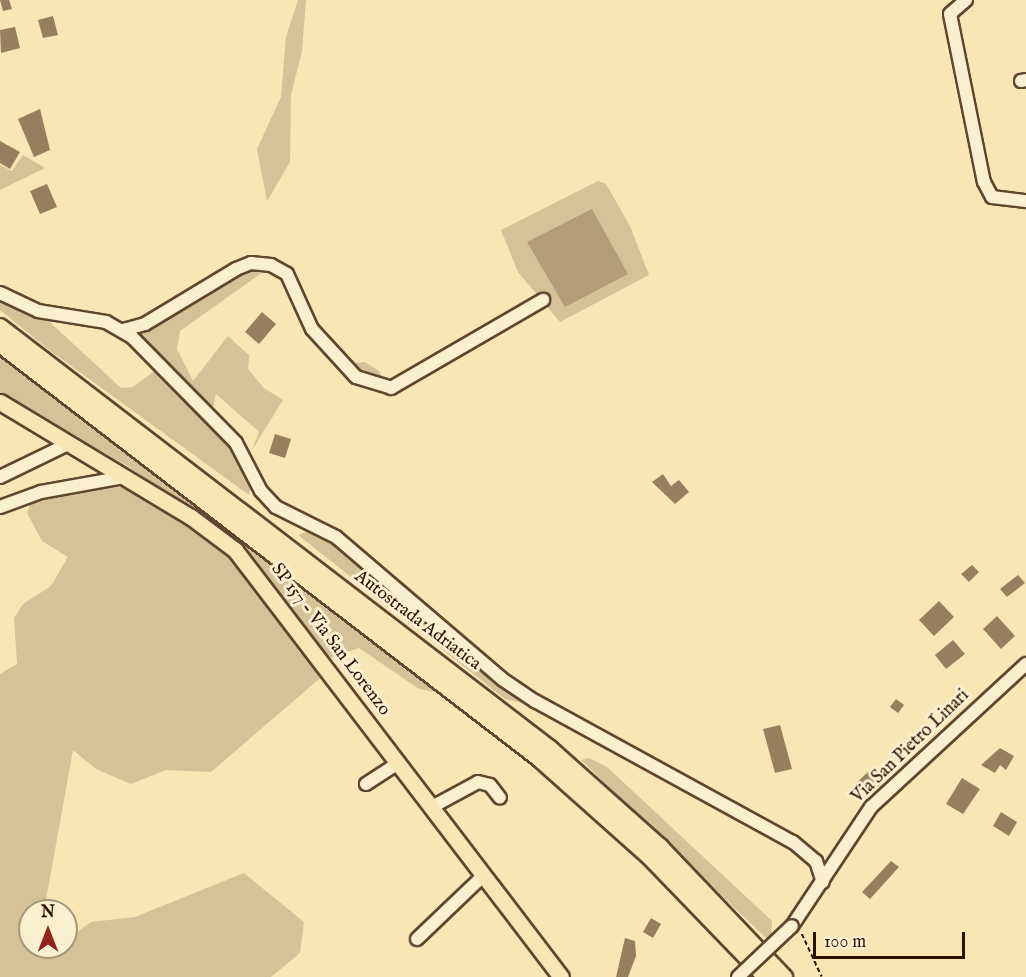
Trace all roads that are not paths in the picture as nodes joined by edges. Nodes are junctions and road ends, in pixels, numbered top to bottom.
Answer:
1 (966, 0) edge
2 (1026, 201) edge
3 (0, 293) edge
4 (543, 300) dead end
5 (0, 327) edge
6 (123, 330) junction
7 (0, 344) edge
8 (0, 402) edge
9 (68, 444) junction
10 (0, 477) edge
11 (124, 477) junction
12 (0, 507) edge
13 (1026, 664) edge
14 (398, 763) junction
15 (366, 784) dead end
16 (500, 798) dead end
17 (432, 807) junction
18 (483, 876) junction
19 (823, 882) junction
20 (417, 939) dead end
21 (561, 977) edge
22 (738, 977) edge
23 (766, 977) edge
24 (784, 977) edge

1 - 2 street
3 - 6 street
4 - 6 street
5 - 24 highway, Autostrada Adriatica
6 - 19 street
7 - 23 highway, Autostrada Adriatica
8 - 9 main road, SP 157 - Via San Lorenzo
9 - 10 street
9 - 11 main road, SP 157 - Via San Lorenzo
11 - 12 street
11 - 14 main road, SP 157 - Via San Lorenzo
13 - 19 street, Via San Pietro Linari
14 - 15 street
14 - 17 main road, SP 157 - Via San Lorenzo
16 - 17 street
17 - 18 main road, SP 157 - Via San Lorenzo
18 - 20 street
18 - 21 main road, SP 157 - Via San Lorenzo
19 - 22 street, Via San Pietro Linari, bridge

